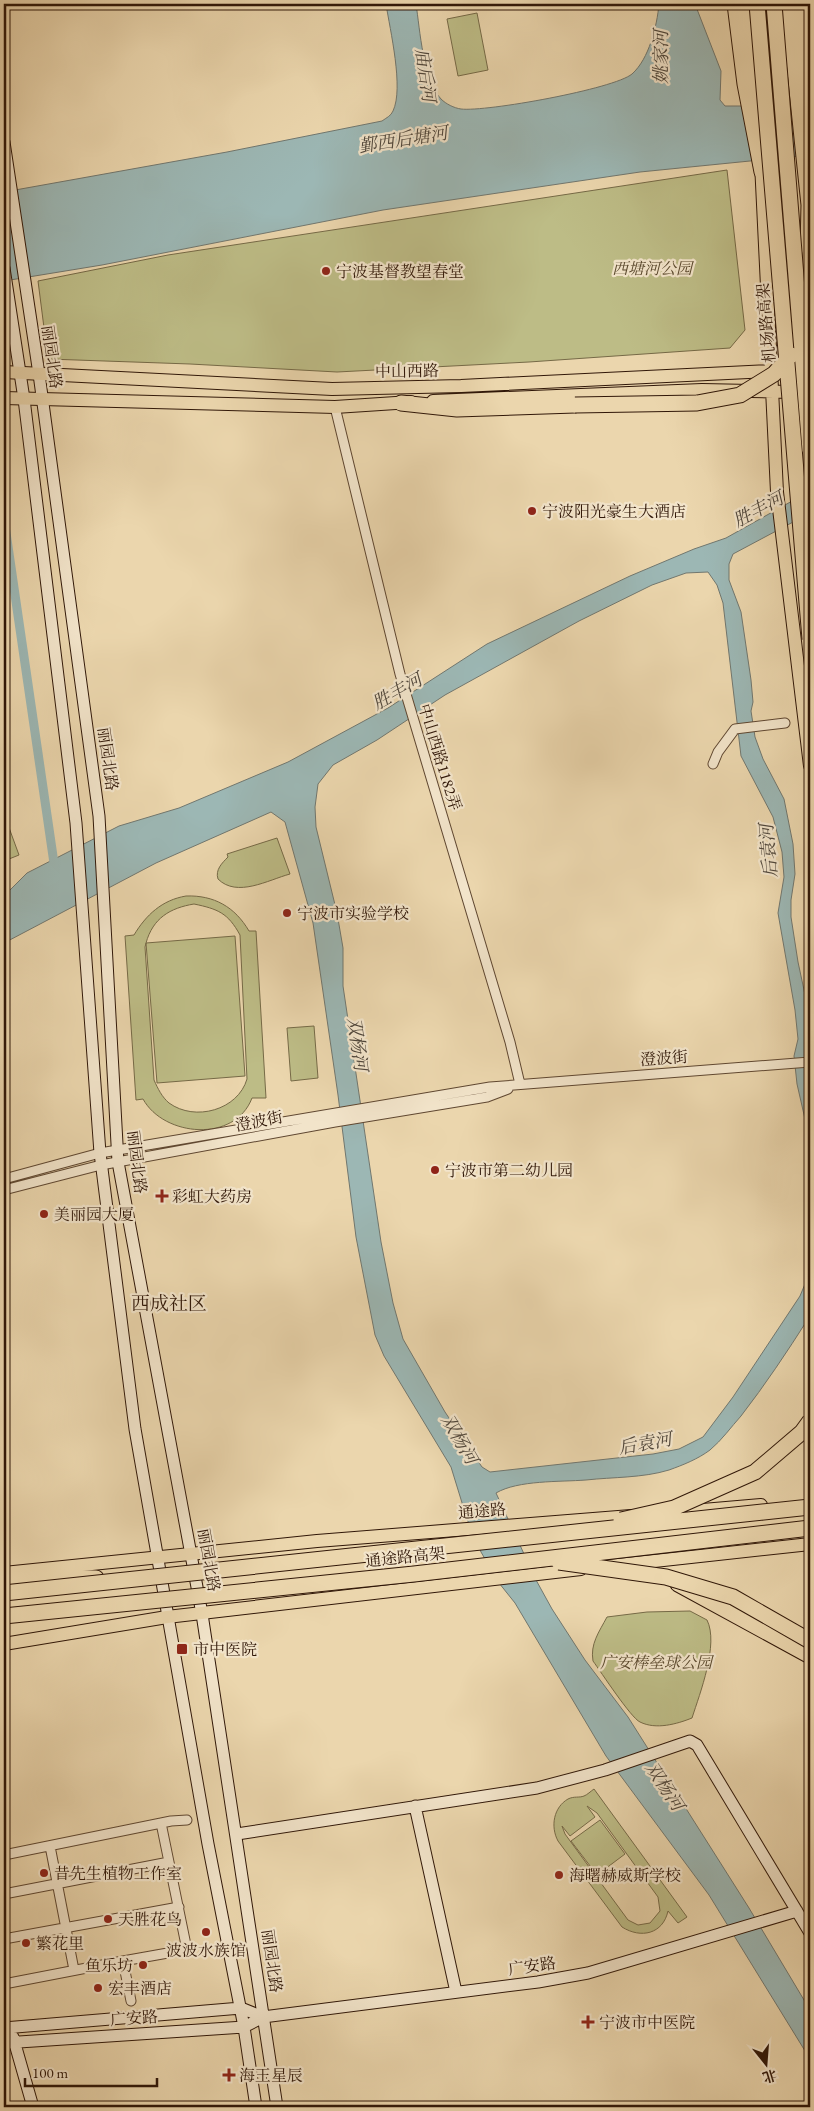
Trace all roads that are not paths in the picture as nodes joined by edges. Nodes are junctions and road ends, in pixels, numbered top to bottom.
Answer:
1 (735, 4) edge
2 (746, 4) edge
3 (757, 4) edge
4 (774, 4) edge
5 (781, 4) edge
6 (788, 4) edge
7 (801, 4) edge
8 (810, 134) edge
9 (4, 142) edge
10 (762, 175) junction
11 (808, 247) junction
12 (4, 268) edge
13 (810, 275) edge
14 (810, 323) edge
15 (771, 371) junction
16 (4, 372) edge
17 (21, 373) junction
18 (810, 373) edge
19 (39, 374) junction
20 (810, 392) edge
21 (772, 393) junction
22 (4, 398) edge
23 (24, 399) junction
24 (42, 400) junction
25 (401, 403) junction
26 (335, 407) junction
27 (810, 450) edge
28 (810, 639) edge
29 (785, 723) dead end
30 (713, 764) dead end
31 (810, 766) edge
32 (810, 1062) edge
33 (520, 1084) junction
34 (334, 1117) junction
35 (117, 1150) junction
36 (100, 1153) junction
37 (118, 1162) junction
38 (101, 1165) junction
39 (4, 1179) edge
40 (4, 1190) edge
41 (810, 1421) edge
42 (810, 1500) edge
43 (810, 1508) edge
44 (810, 1528) edge
45 (596, 1531) junction
46 (810, 1544) edge
47 (191, 1553) junction
48 (157, 1557) junction
49 (537, 1567) junction
50 (4, 1573) edge
51 (666, 1577) junction
52 (142, 1578) junction
53 (4, 1581) edge
54 (4, 1593) edge
55 (202, 1614) junction
56 (7, 1616) edge
57 (167, 1617) junction
58 (810, 1640) edge
59 (4, 1644) edge
60 (810, 1656) edge
61 (415, 1806) junction
62 (187, 1820) dead end
63 (161, 1823) junction
64 (237, 1834) junction
65 (50, 1846) junction
66 (4, 1855) edge
67 (170, 1862) junction
68 (58, 1884) junction
69 (4, 1894) edge
70 (179, 1907) junction
71 (797, 1911) junction
72 (66, 1927) junction
73 (810, 1933) edge
74 (4, 1939) edge
75 (124, 1961) junction
76 (74, 1970) junction
77 (4, 1984) edge
78 (456, 1992) junction
79 (131, 2001) dead end
80 (240, 2008) junction
81 (264, 2017) junction
82 (7, 2027) edge
83 (244, 2027) junction
84 (9, 2043) edge
85 (33, 2107) edge
86 (256, 2107) edge
87 (277, 2107) edge

1 - 10 highway
2 - 10 main road
3 - 28 highway, 机场路高架, bridge
4 - 27 highway, 机场路高架, bridge
5 - 11 main road
6 - 11 highway
7 - 8 highway
9 - 19 main road, 丽园北路
10 - 15 main road
11 - 13 main road
12 - 17 main road, 丽园北路
14 - 25 highway, bridge
15 - 18 main road, 中山西路
15 - 19 main road, 中山西路
15 - 21 main road
16 - 17 main road, 中山西路
17 - 19 main road, 中山西路
17 - 23 main road, 丽园北路
19 - 24 main road, 丽园北路
20 - 21 main road, 中山西路
21 - 25 main road, 中山西路
21 - 31 main road
22 - 23 main road, 中山西路
23 - 24 main road, 中山西路
23 - 36 main road, 丽园北路
24 - 26 main road, 中山西路
24 - 35 main road, 丽园北路
25 - 26 main road, 中山西路
26 - 33 street, 中山西路1182弄
29 - 30 street
32 - 33 street, 澄波街
33 - 34 street, 澄波街
34 - 35 street, 澄波街
34 - 37 street, 澄波街
35 - 36 street, 澄波街
35 - 37 main road, 丽园北路
36 - 38 main road, 丽园北路
36 - 39 street, 澄波街
37 - 38 street, 澄波街
37 - 47 main road, 丽园北路
38 - 40 street, 澄波街
38 - 48 main road, 丽园北路
41 - 45 highway, bridge
42 - 47 main road, 通途路
43 - 45 highway, 通途路高架, bridge
44 - 49 highway, 通途路高架, bridge
45 - 52 highway, 通途路高架, bridge
46 - 49 main road
47 - 48 main road, 通途路
47 - 55 main road, 丽园北路
48 - 50 main road, 通途路
48 - 57 main road, 丽园北路
49 - 51 highway, bridge
49 - 55 main road
49 - 56 highway, 通途路高架, bridge
51 - 58 highway, bridge
51 - 60 highway, bridge
52 - 53 highway, bridge
52 - 54 highway, 通途路高架, bridge
55 - 57 main road
55 - 64 main road, 丽园北路
57 - 59 main road
57 - 80 main road, 丽园北路
61 - 64 main road
61 - 71 main road
61 - 78 main road
62 - 63 street
63 - 65 street
63 - 67 street
64 - 81 main road, 丽园北路
65 - 66 street
65 - 68 street
67 - 68 street
67 - 70 street
68 - 69 street
68 - 72 street
70 - 72 street
70 - 75 street
71 - 73 main road
71 - 78 main road, 广安路
72 - 74 street
72 - 76 street
75 - 76 street
75 - 79 street
76 - 77 street
78 - 81 main road, 广安路
80 - 81 main road, 广安路
80 - 82 main road, 广安路
80 - 83 main road, 丽园北路
81 - 83 main road, 广安路
81 - 87 main road, 丽园北路
82 - 84 main road
83 - 84 main road, 广安路
83 - 86 main road, 丽园北路
84 - 85 main road

